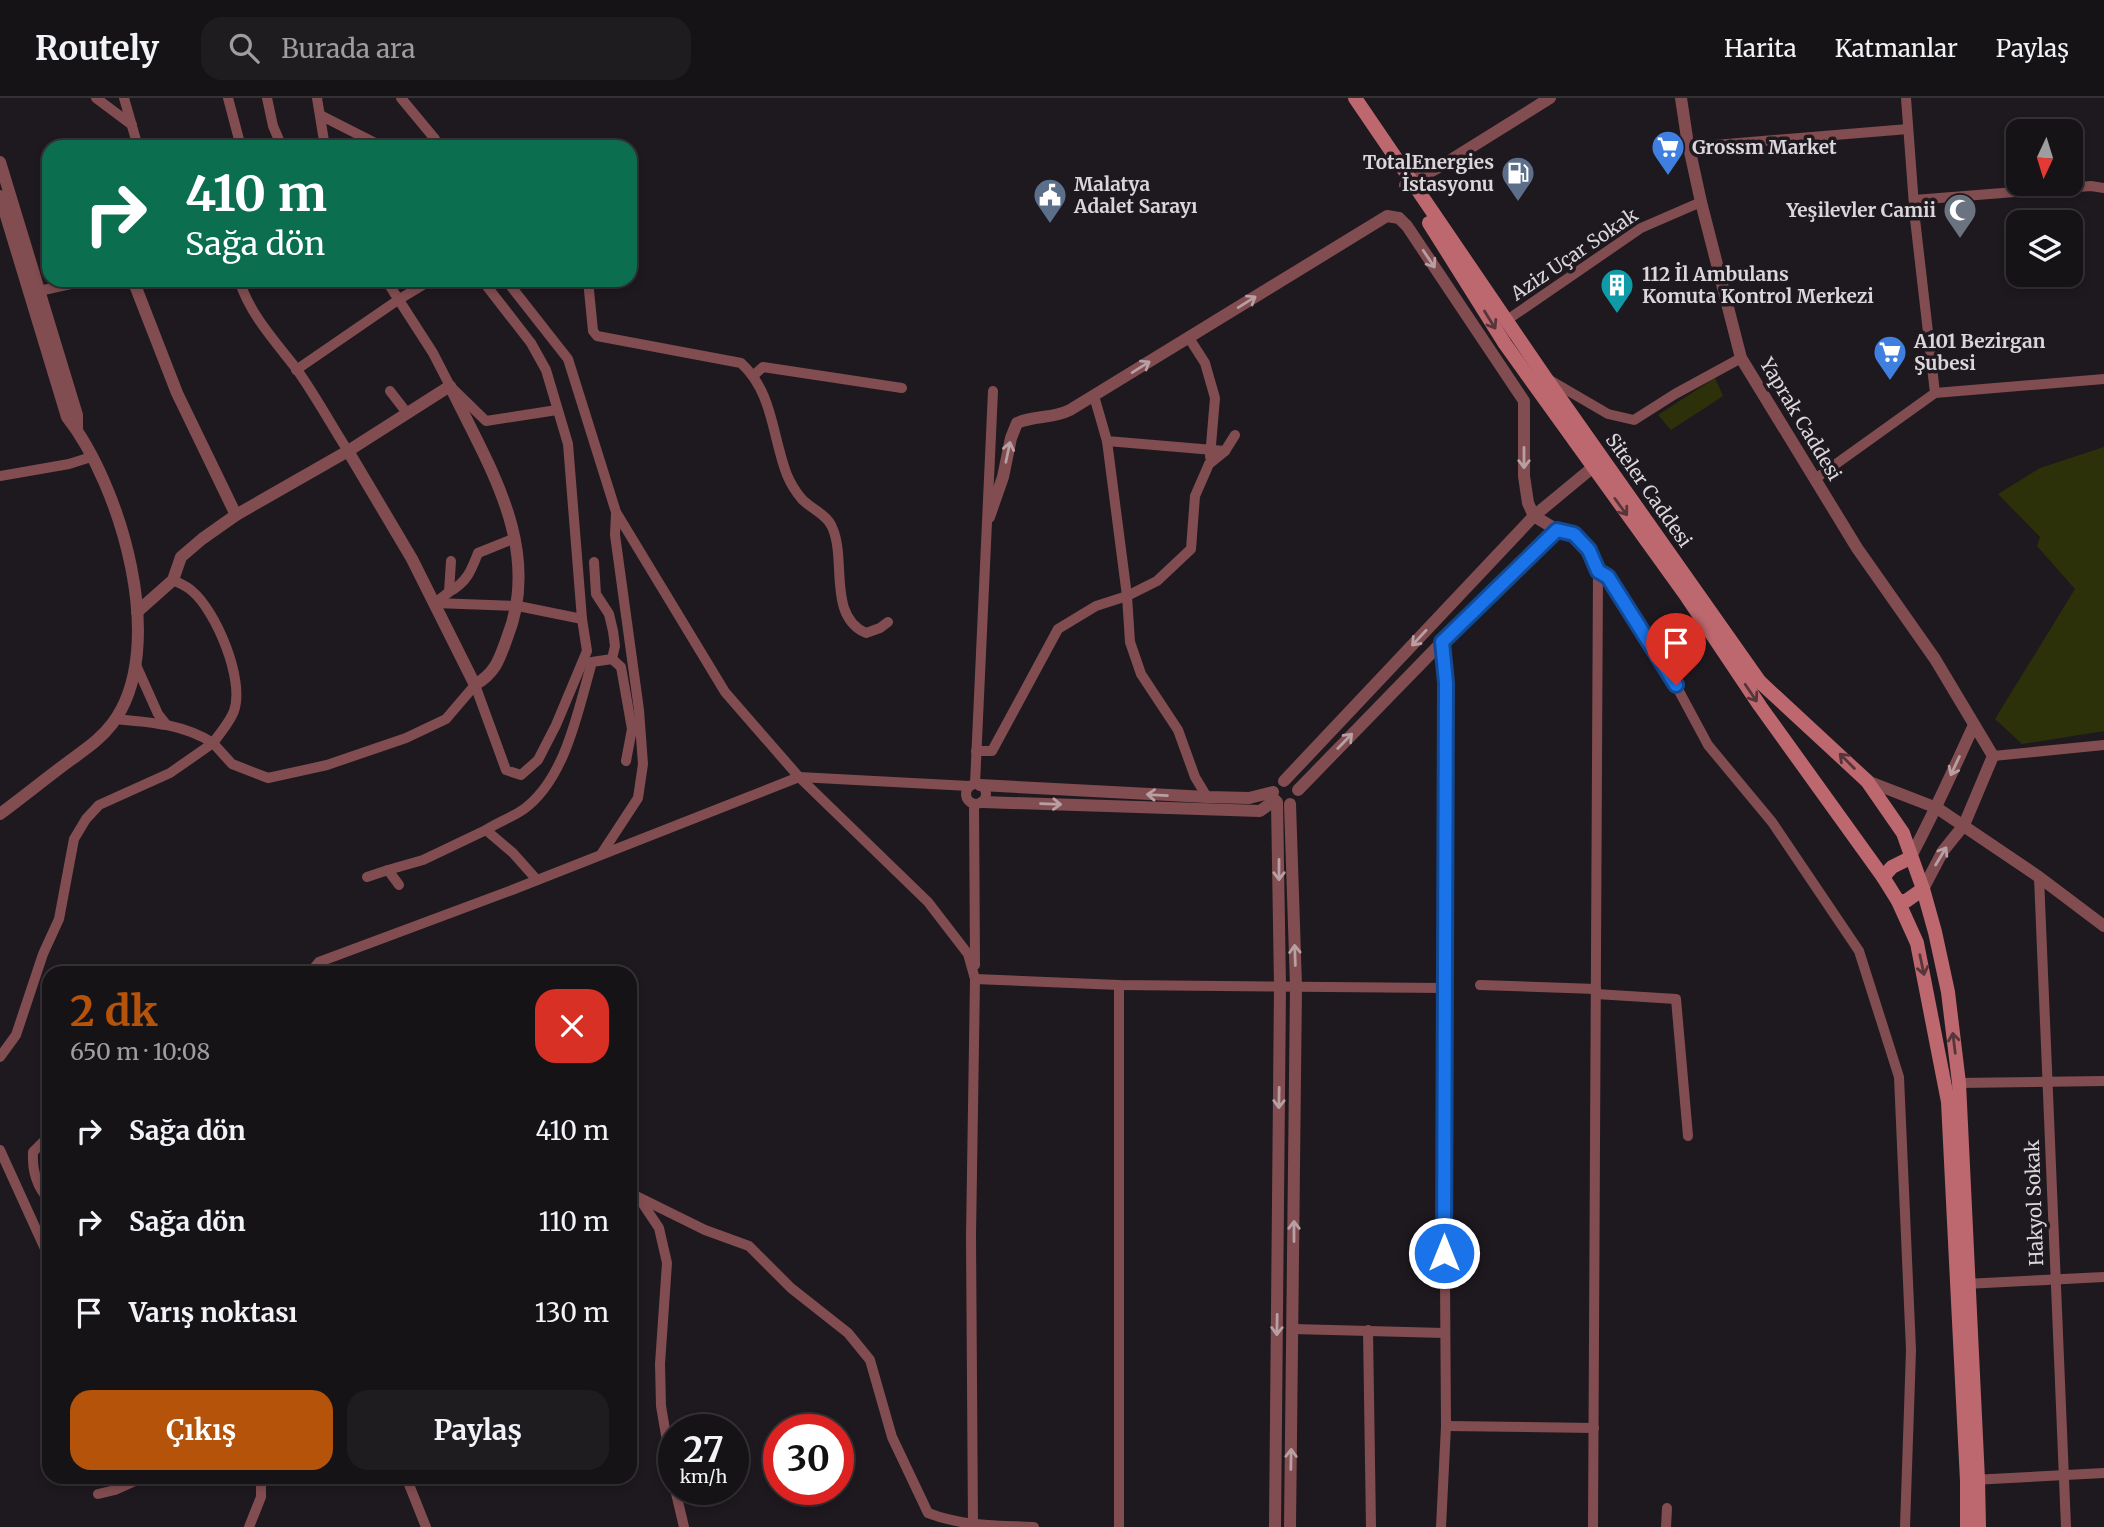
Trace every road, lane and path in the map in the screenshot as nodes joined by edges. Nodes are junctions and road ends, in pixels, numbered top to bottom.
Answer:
1 (96, 98) edge
2 (124, 98) edge
3 (228, 98) edge
4 (267, 98) edge
5 (317, 98) edge
6 (401, 98) edge
7 (1348, 98) edge
8 (1355, 98) edge
9 (1536, 98) edge
10 (1550, 98) edge
11 (1906, 98) edge
12 (1680, 100) edge
13 (320, 115) junction
14 (132, 125) junction
15 (1908, 128) junction
16 (136, 140) edge
17 (239, 140) edge
18 (279, 140) edge
19 (324, 140) edge
20 (369, 140) edge
21 (435, 140) edge
22 (1690, 147) junction
23 (0, 162) edge
24 (1406, 181) junction
25 (2104, 188) edge
26 (0, 196) edge
27 (1914, 200) junction
28 (1701, 202) junction
29 (57, 287) edge
30 (137, 287) edge
31 (241, 287) edge
32 (390, 287) edge
33 (419, 287) edge
34 (487, 287) edge
35 (511, 287) edge
36 (589, 287) edge
37 (39, 291) junction
38 (398, 300) junction
39 (1507, 320) junction
40 (1189, 338) junction
41 (1741, 358) junction
42 (296, 369) junction
43 (754, 375) junction
44 (1545, 377) junction
45 (2104, 379) edge
46 (450, 386) junction
47 (902, 388) dead end
48 (390, 391) dead end
49 (993, 391) dead end
50 (1935, 393) junction
51 (1094, 396) junction
52 (557, 410) junction
53 (407, 413) junction
54 (77, 429) junction
55 (1235, 435) dead end
56 (1107, 441) junction
57 (1210, 450) junction
58 (348, 451) junction
59 (1226, 451) junction
60 (91, 457) junction
61 (1209, 464) junction
62 (1592, 468) junction
63 (0, 476) edge
64 (1815, 479) junction
65 (616, 512) junction
66 (236, 515) junction
67 (1534, 516) junction
68 (989, 517) junction
69 (1557, 530) junction
70 (515, 538) junction
71 (451, 561) dead end
72 (594, 562) dead end
73 (1598, 571) junction
74 (173, 580) junction
75 (449, 592) junction
76 (1127, 596) junction
77 (435, 603) junction
78 (518, 606) junction
79 (138, 612) junction
80 (582, 619) junction
81 (888, 622) dead end
82 (1442, 642) junction
83 (612, 659) junction
84 (136, 665) junction
85 (475, 685) junction
86 (115, 719) junction
87 (166, 724) junction
88 (1974, 725) junction
89 (213, 743) junction
90 (2104, 744) edge
91 (976, 751) junction
92 (1993, 757) junction
93 (626, 761) dead end
94 (799, 777) junction
95 (1284, 781) junction
96 (1867, 781) junction
97 (975, 785) junction
98 (1298, 790) junction
99 (1206, 797) junction
100 (1279, 800) junction
101 (979, 803) junction
102 (1937, 808) junction
103 (0, 814) edge
104 (1964, 825) junction
105 (485, 830) junction
106 (602, 854) junction
107 (1910, 858) junction
108 (388, 870) junction
109 (367, 877) dead end
110 (1883, 877) junction
111 (2039, 877) junction
112 (537, 880) junction
113 (399, 885) dead end
114 (1923, 889) junction
115 (1898, 901) junction
116 (2104, 926) edge
117 (316, 966) edge
118 (975, 979) junction
119 (1119, 985) junction
120 (1480, 985) dead end
121 (1280, 986) junction
122 (1296, 986) junction
123 (1443, 988) junction
124 (1596, 991) junction
125 (0, 1057) edge
126 (2104, 1081) edge
127 (1959, 1083) junction
128 (2047, 1083) junction
129 (1688, 1136) dead end
130 (42, 1143) edge
131 (0, 1150) edge
132 (42, 1192) edge
133 (637, 1196) edge
134 (637, 1199) edge
135 (42, 1242) edge
136 (2104, 1277) edge
137 (2055, 1279) junction
138 (1962, 1284) junction
139 (1293, 1329) junction
140 (1368, 1330) junction
141 (1445, 1333) junction
142 (662, 1414) edge
143 (1446, 1426) junction
144 (1594, 1428) junction
145 (2104, 1473) edge
146 (2064, 1475) junction
147 (1973, 1480) junction
148 (128, 1484) edge
149 (261, 1484) edge
150 (409, 1484) edge
151 (98, 1494) dead end
152 (679, 1505) edge
153 (1667, 1508) dead end
154 (973, 1526) edge
155 (249, 1527) edge
156 (426, 1527) edge
157 (684, 1527) edge
158 (1034, 1527) edge
159 (1119, 1527) edge
160 (1275, 1527) edge
161 (1290, 1527) edge
162 (1371, 1527) edge
163 (1441, 1527) edge
164 (1593, 1527) edge
165 (1666, 1527) edge
166 (1905, 1527) edge
167 (1967, 1527) edge
168 (1979, 1527) edge
169 (2066, 1527) edge

1 - 14 street
2 - 14 street
3 - 17 street
4 - 18 street
5 - 13 street
6 - 21 street
7 - 24 main road, Siteler Caddesi
8 - 24 main road, Siteler Caddesi
9 - 24 street
10 - 24 street
11 - 15 street
12 - 22 street, Yaprak Caddesi
13 - 19 street
13 - 20 street
14 - 16 street
15 - 22 street
15 - 27 street
22 - 28 street, Yaprak Caddesi
23 - 37 street
24 - 39 main road, Siteler Caddesi
24 -> 62 main road, Siteler Caddesi
25 - 27 street
26 - 54 street
27 - 50 street
28 - 39 street, Aziz Uçar Sokak
28 - 41 street, Yaprak Caddesi
29 - 37 street
30 - 66 street
31 - 42 street
32 - 38 street
33 - 38 street
34 - 52 street
35 - 65 street
36 - 43 street
37 - 54 street
38 - 42 street
38 - 46 street
39 - 44 main road, Siteler Caddesi
51 -> 40 street
40 - 57 street
40 -> 67 street
41 - 44 street
41 - 64 street, Yaprak Caddesi
42 - 58 street
43 - 47 street
43 - 81 street
96 -> 44 main road, Siteler Caddesi
45 - 50 street
46 - 52 street
46 - 53 street
46 - 70 street
48 - 53 street
49 - 68 street
50 - 64 street
51 - 56 street
68 -> 51 street
52 - 80 street
53 - 58 street
54 - 60 street
55 - 59 street
56 - 57 street
56 - 76 street
57 - 59 street
57 - 61 street
58 - 66 street
58 - 77 street
59 - 61 street
60 - 63 street
60 - 79 street
61 - 76 street
62 - 67 street
62 -> 110 main road, Siteler Caddesi
64 - 88 street, Yaprak Caddesi
65 - 94 street
65 - 106 street
66 - 74 street
67 - 69 street
67 -> 95 street
68 - 91 street
69 - 73 street
69 - 82 street
70 - 75 street
70 - 78 street
71 - 75 street
72 - 83 street
73 - 124 street
73 - 166 street
74 - 79 street
74 - 89 street
75 - 77 street
76 - 91 street
76 - 99 street
77 - 78 street
77 - 85 street
78 - 80 street
78 - 85 street
79 - 84 street
80 - 85 street
98 -> 82 street
82 - 123 street
83 - 93 street
83 - 105 street
84 - 86 street
84 - 87 street
85 - 89 street
86 - 87 street
86 - 103 street
87 - 89 street
88 - 92 street, Yaprak Caddesi
88 -> 102 street
89 - 125 street
90 - 92 street
91 - 97 street
92 - 104 street
94 - 97 street
94 - 106 street
94 - 118 street
95 - 98 street
95 - 100 street
96 - 102 street
96 - 107 main road, Siteler Caddesi
99 -> 97 street
97 - 101 street
97 - 101 street
98 - 100 street
99 - 100 street
101 -> 100 street
100 -> 121 street
122 -> 100 street
101 - 118 street
102 - 104 street
102 - 107 street
104 - 111 street
114 -> 104 street
105 - 108 street
105 - 112 street
106 - 112 street
107 - 110 main road
107 - 114 main road, Siteler Caddesi
108 - 109 street
108 - 113 street
110 - 115 main road, Siteler Caddesi
111 - 116 street
111 - 128 street, Hakyol Sokak
112 - 117 street
114 - 115 main road
127 -> 114 main road, Siteler Caddesi
115 -> 138 main road, Siteler Caddesi
118 - 119 street
118 - 154 street
119 - 121 street
119 - 159 street
120 - 124 street
121 - 122 street
121 -> 160 street
122 - 123 street
139 -> 122 street
123 - 141 street
124 - 129 street
124 - 144 street
126 - 128 street
127 - 128 street
127 - 138 main road, Siteler Caddesi
128 - 137 street, Hakyol Sokak
130 - 132 street
131 - 135 street
133 - 154 street
134 - 142 street
136 - 137 street
137 - 138 street
137 - 146 street, Hakyol Sokak
138 - 147 main road
139 - 140 street
161 -> 139 street
140 - 141 street
140 - 162 street
141 - 143 street
143 - 144 street
143 - 163 street
144 - 164 street
145 - 146 street
146 - 147 street
146 - 169 street, Hakyol Sokak
147 - 167 main road
147 - 168 main road
148 - 151 street
149 - 155 street
150 - 156 street
152 - 157 street
153 - 165 street
154 - 158 street

